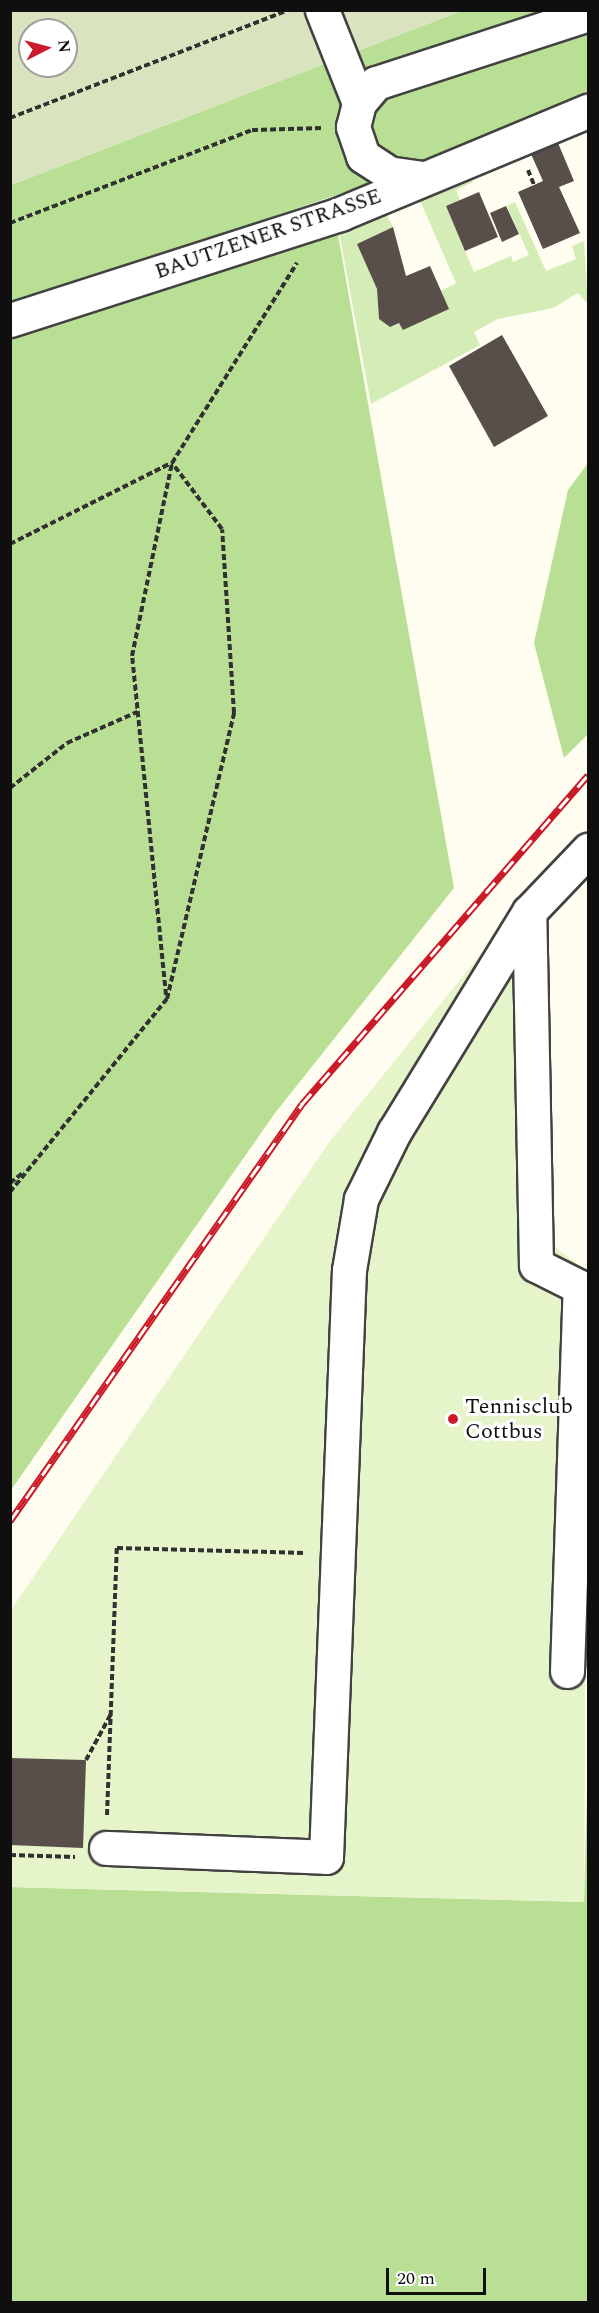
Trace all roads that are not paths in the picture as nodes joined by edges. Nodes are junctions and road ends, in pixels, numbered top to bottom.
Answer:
1 (322, 10) edge
2 (588, 14) edge
3 (588, 111) edge
4 (356, 115) junction
5 (423, 178) junction
6 (10, 320) edge
7 (588, 850) edge
8 (530, 912) junction
9 (567, 1671) dead end
10 (106, 1848) road end

1 - 4 street
2 - 4 street
3 - 5 street, BAUTZENER STRASSE
4 - 5 street
5 - 6 street, BAUTZENER STRASSE
7 - 8 street
8 - 9 street
8 - 10 street

